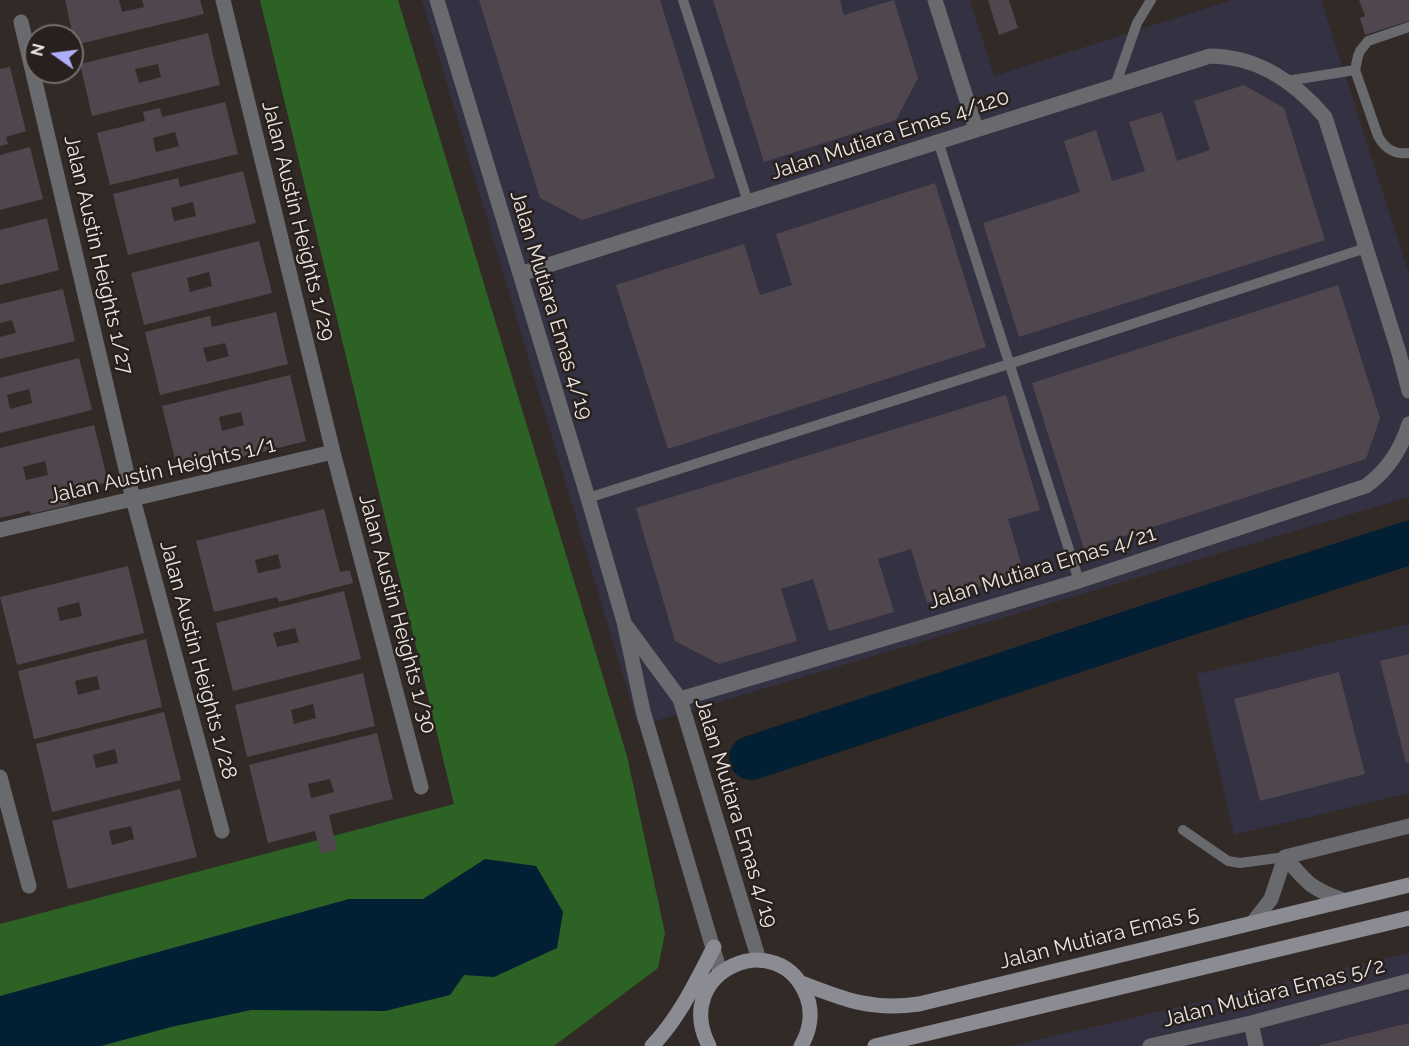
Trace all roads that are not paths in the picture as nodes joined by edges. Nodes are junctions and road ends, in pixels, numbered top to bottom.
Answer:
1 (223, 0) edge
2 (437, 0) edge
3 (683, 0) edge
4 (935, 0) edge
5 (1151, 0) edge
6 (21, 22) dead end
7 (1409, 27) edge
8 (1355, 70) junction
9 (1287, 81) junction
10 (1115, 86) junction
11 (976, 129) junction
12 (938, 141) junction
13 (1409, 153) edge
14 (748, 202) junction
15 (1366, 248) junction
16 (520, 274) junction
17 (1404, 352) edge
18 (1009, 364) junction
19 (1409, 391) edge
20 (1409, 424) edge
21 (333, 452) junction
22 (588, 498) junction
23 (134, 499) junction
24 (0, 530) edge
25 (1078, 581) junction
26 (624, 622) junction
27 (680, 699) junction
28 (0, 777) edge
29 (421, 787) dead end
30 (1409, 826) edge
31 (1183, 830) dead end
32 (222, 831) dead end
33 (1285, 857) junction
34 (1409, 885) edge
35 (29, 886) dead end
36 (1343, 900) junction
37 (1409, 918) edge
38 (1254, 921) junction
39 (714, 947) junction
40 (759, 960) junction
41 (720, 972) junction
42 (1409, 981) edge
43 (799, 982) junction
44 (1251, 1023) junction
45 (702, 1042) edge
46 (652, 1046) edge
47 (801, 1046) edge
48 (875, 1046) edge
49 (1150, 1046) edge
50 (1256, 1046) edge

1 - 21 street, Jalan Austin Heights 1/29
2 - 16 street, Jalan Mutiara Emas 4/19
3 - 14 lane
4 - 11 street
5 - 10 lane
6 - 23 street, Jalan Austin Heights 1/27
7 - 8 lane
8 - 9 lane
8 - 13 lane
9 - 10 street, Jalan Mutiara Emas 4/120
9 - 15 street, Jalan Mutiara Emas 4/120
10 - 11 street, Jalan Mutiara Emas 4/120
11 - 12 street, Jalan Mutiara Emas 4/120
12 - 14 street, Jalan Mutiara Emas 4/120
12 - 18 lane
14 - 16 street, Jalan Mutiara Emas 4/120
15 - 17 street, Jalan Mutiara Emas 4/120
15 - 18 lane
16 - 22 street, Jalan Mutiara Emas 4/19
17 - 19 street, Jalan Mutiara Emas 4/120
18 - 22 lane
18 - 25 lane
20 - 25 street, Jalan Mutiara Emas 4/21
21 - 23 street, Jalan Austin Heights 1/1
21 - 29 street, Jalan Austin Heights 1/30
22 - 26 street, Jalan Mutiara Emas 4/19
23 - 24 street, Jalan Austin Heights 1/1
23 - 32 street, Jalan Austin Heights 1/28
25 - 27 street, Jalan Mutiara Emas 4/21
26 - 27 street, Jalan Mutiara Emas 4/19
26 - 39 street, Jalan Mutiara Emas 4/19
27 - 40 street, Jalan Mutiara Emas 4/19
28 - 35 street
30 - 33 street
31 - 33 lane
33 - 36 street
33 - 38 street
34 - 36 street, Jalan Mutiara Emas 5
36 - 38 street, Jalan Mutiara Emas 5
37 - 48 street
38 - 43 street, Jalan Mutiara Emas 5
39 - 41 street, Jalan Mutiara Emas 4/19
39 - 46 street
40 - 41 street
40 - 43 street, Jalan Mutiara Emas 5
41 - 45 street
42 - 44 street, Jalan Mutiara Emas 5/2
43 - 47 street
44 - 49 street, Jalan Mutiara Emas 5/2
44 - 50 street

